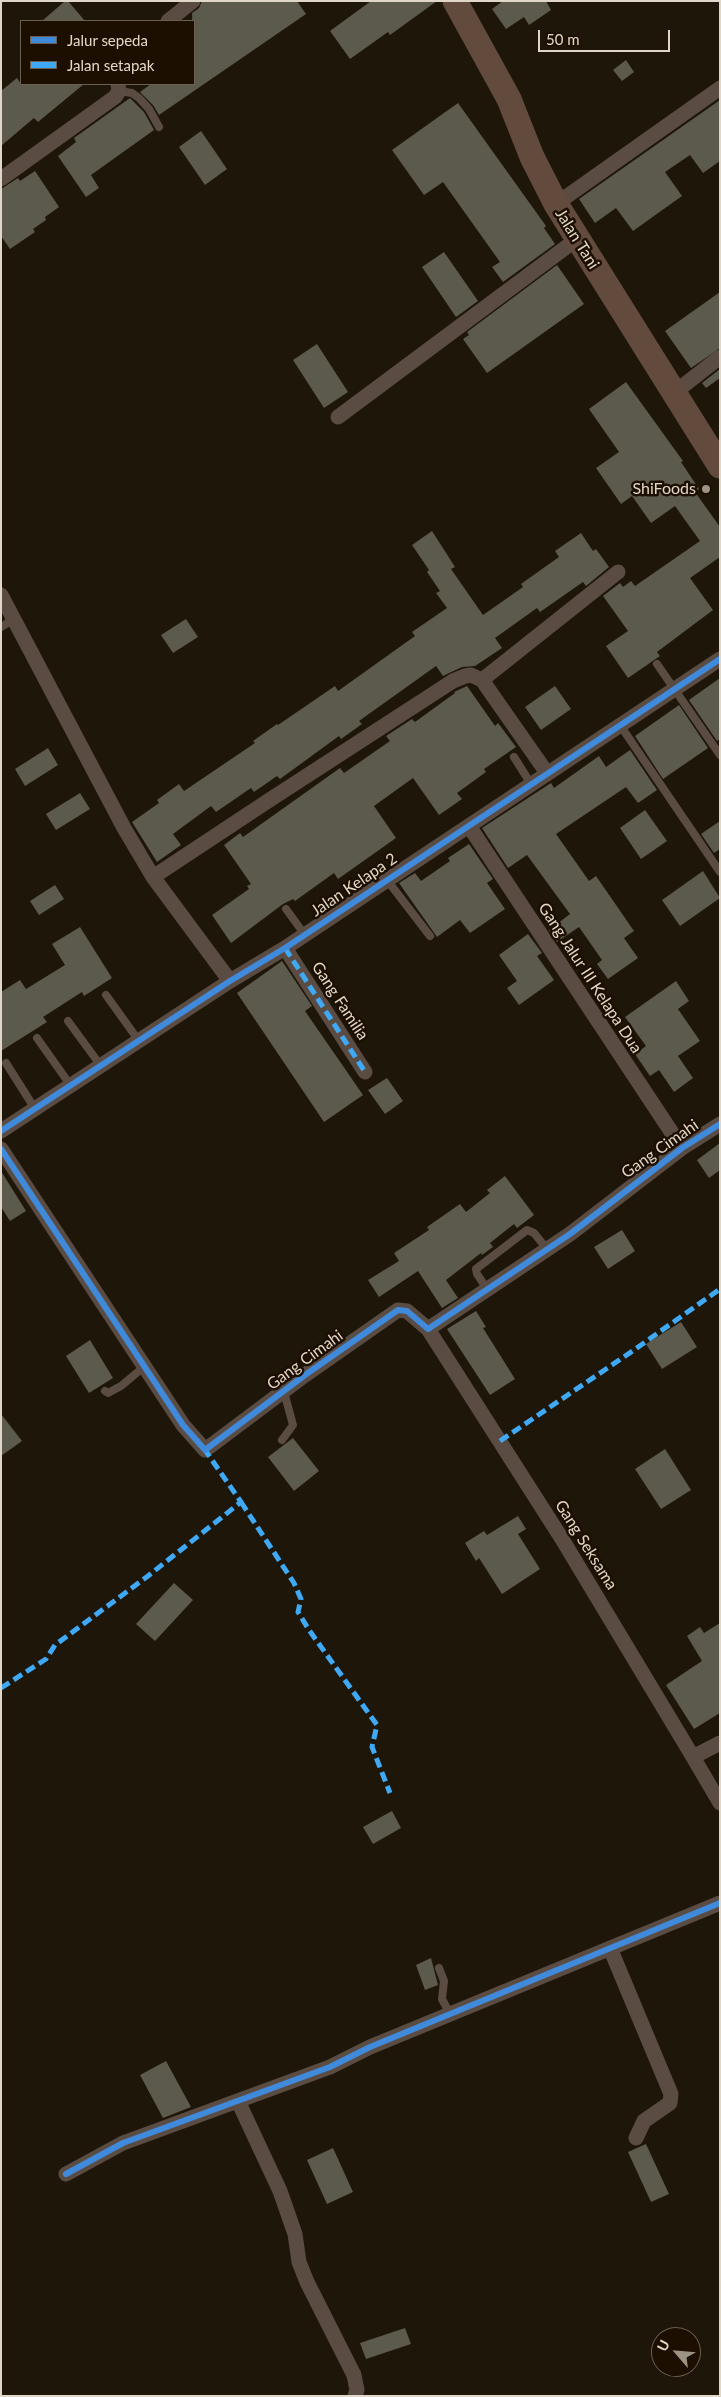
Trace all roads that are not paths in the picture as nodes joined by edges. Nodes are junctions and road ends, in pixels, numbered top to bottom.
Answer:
1 (193, 1) edge
2 (454, 1) edge
3 (169, 20) edge
4 (118, 87) edge
5 (720, 88) edge
6 (159, 127) dead end
7 (1, 179) edge
8 (556, 204) junction
9 (578, 239) junction
10 (720, 357) edge
11 (674, 393) junction
12 (338, 417) dead end
13 (720, 466) edge
14 (618, 572) dead end
15 (1, 595) edge
16 (8, 623) edge
17 (720, 659) edge
18 (657, 664) dead end
19 (482, 680) junction
20 (674, 689) junction
21 (620, 725) junction
22 (720, 755) edge
23 (514, 757) dead end
24 (547, 773) junction
25 (531, 784) junction
26 (469, 826) junction
27 (720, 872) edge
28 (153, 877) junction
29 (387, 880) junction
30 (286, 909) dead end
31 (305, 935) junction
32 (430, 936) dead end
33 (285, 948) junction
34 (230, 981) junction
35 (106, 995) dead end
36 (68, 1021) dead end
37 (37, 1038) dead end
38 (139, 1041) junction
39 (6, 1063) dead end
40 (101, 1066) junction
41 (365, 1072) dead end
42 (71, 1086) junction
43 (35, 1109) junction
44 (720, 1124) edge
45 (1, 1131) edge
46 (682, 1148) junction
47 (1, 1149) edge
48 (547, 1250) junction
49 (487, 1289) junction
50 (428, 1329) junction
51 (145, 1366) junction
52 (105, 1391) dead end
53 (284, 1392) junction
54 (282, 1440) dead end
55 (720, 1743) edge
56 (694, 1758) junction
57 (720, 1803) edge
58 (720, 1903) edge
59 (610, 1948) junction
60 (439, 1968) dead end
61 (450, 2014) junction
62 (238, 2101) junction
63 (636, 2138) dead end
64 (66, 2174) dead end
65 (355, 2396) edge

1 - 3 street
2 - 8 highway, Jalan Tani
4 - 6 lane
4 - 7 street
5 - 8 street
8 - 9 highway, Jalan Tani
9 - 11 highway, Jalan Tani
9 - 12 street
10 - 11 street
11 - 13 highway, Jalan Tani
14 - 19 street
15 - 16 street
16 - 28 street
17 - 20 street, Jalan Kelapa 2
18 - 20 lane
19 - 24 street
19 - 28 street
20 - 21 street, Jalan Kelapa 2
20 - 22 lane
21 - 24 street, Jalan Kelapa 2
21 - 27 lane
23 - 25 lane
24 - 25 street, Jalan Kelapa 2
25 - 26 street, Jalan Kelapa 2
26 - 29 street, Jalan Kelapa 2
26 - 46 street, Gang Jalur III Kelapa Dua
28 - 34 street
29 - 31 street, Jalan Kelapa 2
29 - 32 lane
30 - 31 lane
31 - 33 street, Jalan Kelapa 2
33 - 34 street, Jalan Kelapa 2
33 - 41 street, Gang Familia
34 - 38 street, Jalan Kelapa 2
35 - 38 lane
36 - 40 lane
37 - 42 lane
38 - 40 street, Jalan Kelapa 2
39 - 43 lane
40 - 42 street, Jalan Kelapa 2
42 - 43 street, Jalan Kelapa 2
43 - 45 street, Jalan Kelapa 2
44 - 46 street, Gang Cimahi
46 - 48 street, Gang Cimahi
47 - 51 street, Gang Cimahi
48 - 49 street, Gang Cimahi
48 - 49 lane
49 - 50 street, Gang Cimahi
50 - 53 street, Gang Cimahi
50 - 56 street, Gang Seksama
51 - 52 lane
51 - 53 street, Gang Cimahi
53 - 54 lane
55 - 56 street
56 - 57 street, Gang Seksama
58 - 59 street
59 - 61 street
59 - 63 street
60 - 61 lane
61 - 62 street
62 - 64 street
62 - 65 street

